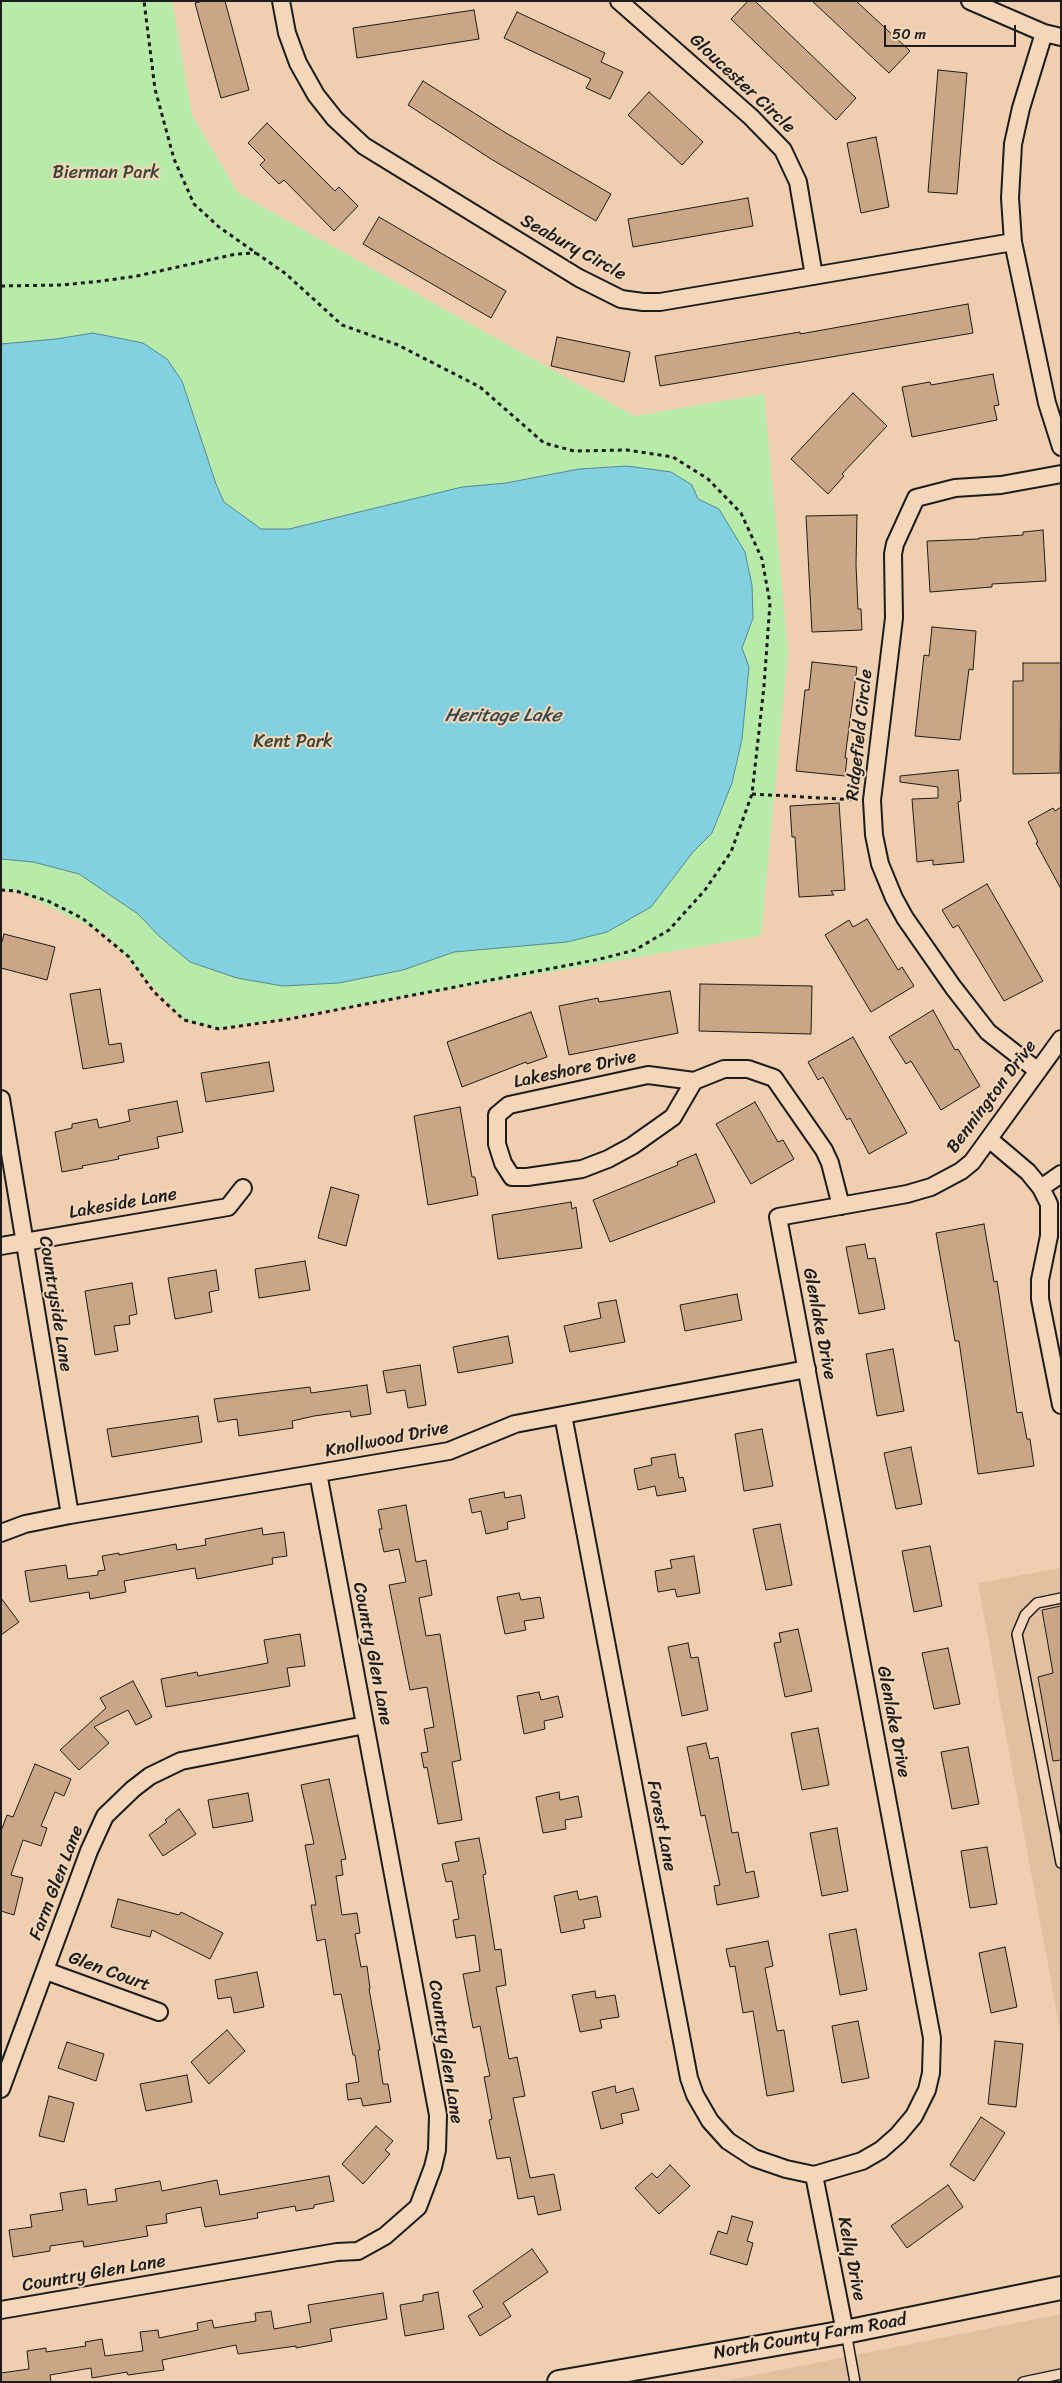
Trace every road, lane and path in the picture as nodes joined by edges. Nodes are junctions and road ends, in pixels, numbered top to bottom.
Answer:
1 (144, 1) edge
2 (281, 1) edge
3 (620, 1) edge
4 (970, 1) edge
5 (1044, 33) junction
6 (1061, 38) edge
7 (1013, 242) junction
8 (256, 253) junction
9 (814, 276) junction
10 (1, 286) edge
11 (1061, 447) edge
12 (1061, 474) edge
13 (752, 794) junction
14 (872, 800) junction
15 (1, 890) edge
16 (1061, 1038) edge
17 (1038, 1070) junction
18 (694, 1081) junction
19 (1, 1099) edge
20 (989, 1139) junction
21 (1061, 1174) edge
22 (243, 1188) dead end
23 (1041, 1188) junction
24 (841, 1206) junction
25 (778, 1216) joint
26 (1055, 1234) edge
27 (25, 1242) junction
28 (1, 1246) edge
29 (807, 1369) junction
30 (1061, 1405) edge
31 (563, 1415) junction
32 (318, 1474) junction
33 (70, 1515) junction
34 (1, 1532) edge
35 (1061, 1598) edge
36 (365, 1725) junction
37 (1061, 1863) edge
38 (46, 1971) junction
39 (159, 2012) dead end
40 (1, 2089) edge
41 (814, 2175) junction
42 (1061, 2288) edge
43 (1, 2310) edge
44 (846, 2332) junction
45 (1061, 2374) edge
46 (559, 2382) edge
47 (855, 2382) edge
48 (1023, 2382) edge

1 - 8 path
2 - 9 street, Seabury Circle
3 - 9 street, Gloucester Circle
4 - 5 street
5 - 6 street
5 - 7 street
7 - 9 street, Seabury Circle
7 - 11 street
8 - 10 path
8 - 13 path
12 - 14 street, Ridgefield Circle
13 - 14 path
13 - 15 path
14 - 17 street, Ridgefield Circle
16 - 17 street, Bennington Drive
17 - 20 street, Bennington Drive
18 - 18 street, Lakeshore Drive
18 - 24 street
19 - 27 street, Countryside Lane
20 - 23 street
20 - 24 street, Bennington Drive
21 - 23 street
22 - 27 street, Lakeside Lane
23 - 26 street
24 - 25 street, Bennington Drive
25 - 29 street, Glenlake Drive
26 - 30 street
27 - 28 street, Lakeside Lane
27 - 33 street, Countryside Lane
29 - 31 street, Knollwood Drive
29 - 41 street, Glenlake Drive
31 - 32 street, Knollwood Drive
31 - 41 street, Forest Lane
32 - 33 street, Knollwood Drive
32 - 36 street, Country Glen Lane
33 - 34 street, Knollwood Drive
35 - 37 lane
36 - 38 street, Farm Glen Lane
36 - 43 street, Country Glen Lane
38 - 39 street, Glen Court
38 - 40 street, Farm Glen Lane
41 - 44 street, Kelly Drive
42 - 44 main road, North County Farm Road
44 - 46 main road, North County Farm Road
44 - 47 lane, Kelly Drive
45 - 48 lane

